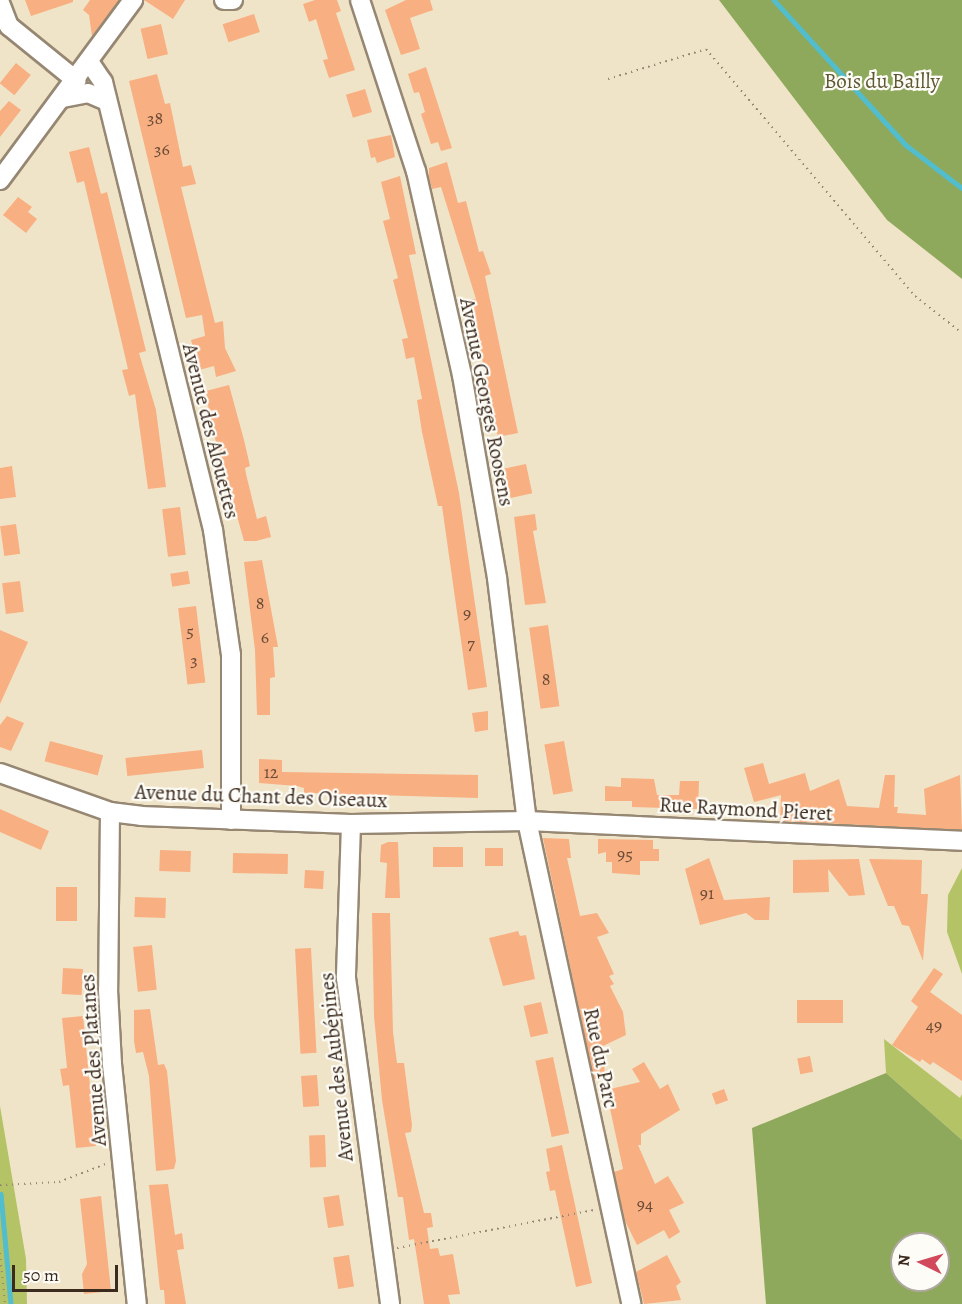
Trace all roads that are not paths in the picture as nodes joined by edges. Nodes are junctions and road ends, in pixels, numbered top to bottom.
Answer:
1 (134, 0) edge
2 (224, 0) edge
3 (233, 0) edge
4 (360, 0) edge
5 (0, 3) edge
6 (90, 63) junction
7 (77, 81) junction
8 (63, 98) junction
9 (108, 101) junction
10 (0, 180) edge
11 (0, 773) edge
12 (110, 812) junction
13 (231, 820) junction
14 (527, 821) junction
15 (351, 824) junction
16 (962, 842) edge
17 (137, 1304) edge
18 (390, 1304) edge
19 (631, 1304) edge

1 - 6 street
2 - 3 street
4 - 14 street, Avenue Georges Roosens
5 - 7 street
6 - 7 street
6 - 9 street, Avenue des Alouettes
7 - 8 street
8 - 9 street
8 - 10 street
9 - 13 street, Avenue des Alouettes
11 - 12 street, Avenue du Chant des Oiseaux
12 - 13 street, Avenue du Chant des Oiseaux
12 - 17 street, Avenue des Platanes
13 - 15 street, Avenue du Chant des Oiseaux
14 - 15 street, Avenue du Chant des Oiseaux
14 - 16 street, Rue Raymond Pieret
14 - 19 street, Rue du Parc
15 - 18 street, Avenue des Aubépines

